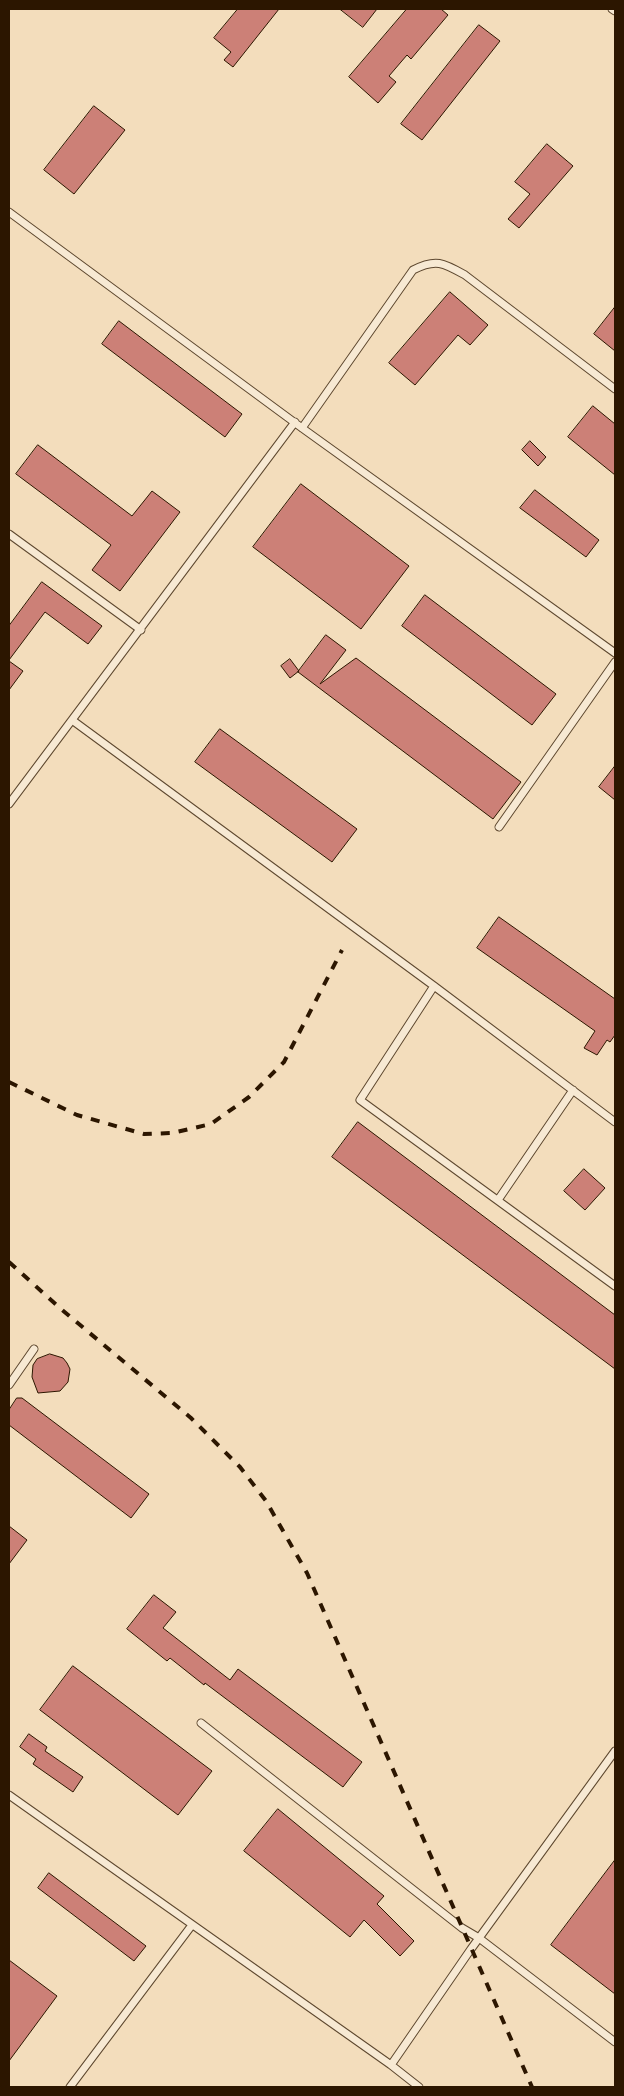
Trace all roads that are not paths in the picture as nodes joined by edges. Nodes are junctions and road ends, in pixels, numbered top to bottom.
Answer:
1 (612, 9) edge
2 (615, 12) edge
3 (9, 212) edge
4 (615, 389) edge
5 (295, 422) junction
6 (302, 428) junction
7 (9, 534) edge
8 (140, 630) junction
9 (615, 653) edge
10 (615, 662) edge
11 (72, 720) junction
12 (9, 804) edge
13 (499, 827) dead end
14 (434, 986) junction
15 (573, 1090) junction
16 (615, 1122) edge
17 (498, 1200) junction
18 (615, 1286) edge
19 (34, 1349) dead end
20 (9, 1385) edge
21 (201, 1722) dead end
22 (615, 1751) edge
23 (9, 1795) edge
24 (192, 1925) junction
25 (479, 1938) junction
26 (615, 2042) edge
27 (391, 2065) junction
28 (70, 2087) edge
29 (419, 2087) edge

1 - 2 lane
3 - 5 lane
4 - 6 lane
5 - 6 lane
5 - 8 lane
6 - 9 lane
7 - 8 lane
8 - 11 lane
10 - 13 lane
11 - 12 lane
11 - 14 lane
14 - 15 lane
14 - 17 lane
15 - 16 lane
15 - 17 lane
17 - 18 lane
19 - 20 lane
21 - 25 lane
22 - 25 lane
23 - 24 lane
24 - 27 lane
24 - 28 lane
25 - 26 lane
25 - 27 lane
27 - 29 lane

